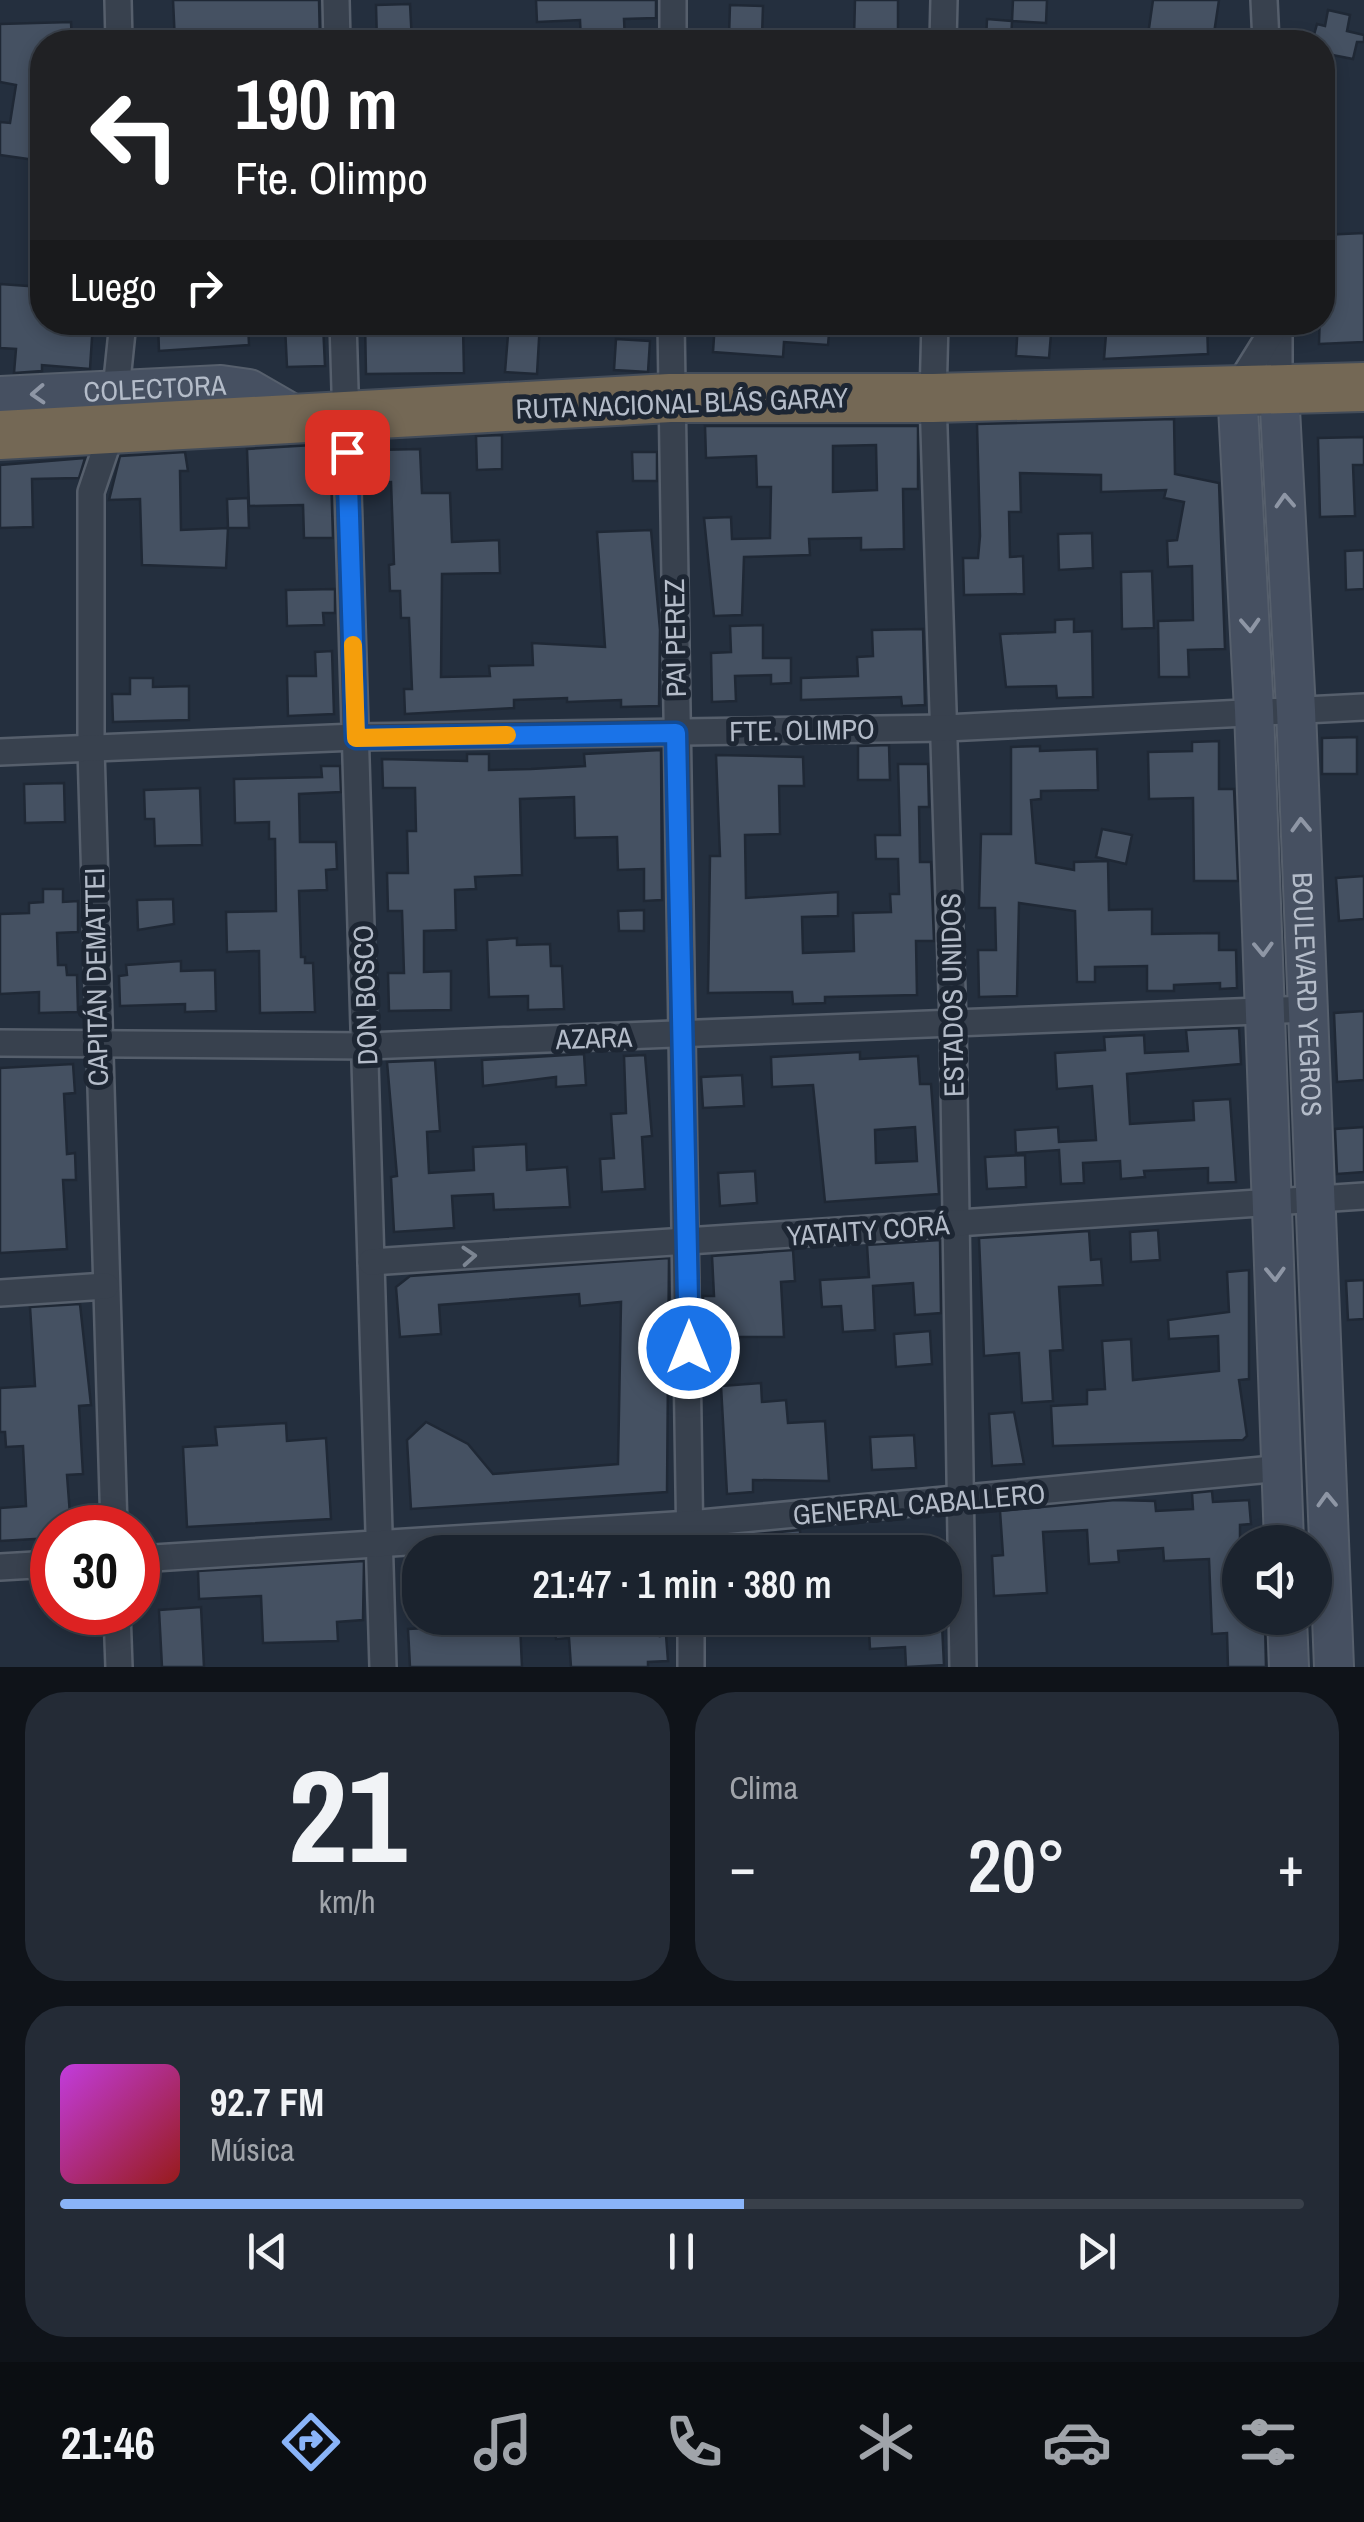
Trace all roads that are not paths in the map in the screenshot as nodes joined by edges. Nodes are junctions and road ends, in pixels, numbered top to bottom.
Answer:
1 (118, 0) edge
2 (336, 0) edge
3 (673, 0) edge
4 (944, 0) edge
5 (1264, 0) edge
6 (119, 30) edge
7 (337, 30) edge
8 (673, 30) edge
9 (943, 30) edge
10 (1265, 30) edge
11 (123, 335) edge
12 (341, 335) edge
13 (671, 335) edge
14 (935, 335) edge
15 (1274, 335) edge
16 (1274, 335) edge
17 (1364, 387) edge
18 (1258, 389) junction
19 (0, 396) edge
20 (670, 398) junction
21 (933, 398) junction
22 (114, 410) junction
23 (324, 418) junction
24 (0, 435) edge
25 (1364, 707) edge
26 (1254, 710) junction
27 (1296, 710) junction
28 (946, 728) junction
29 (676, 733) junction
30 (356, 738) junction
31 (91, 750) junction
32 (0, 752) edge
33 (1265, 1008) junction
34 (1308, 1009) junction
35 (953, 1023) junction
36 (684, 1035) junction
37 (0, 1043) edge
38 (98, 1044) junction
39 (367, 1046) junction
40 (1364, 1196) edge
41 (1315, 1198) junction
42 (1272, 1205) junction
43 (957, 1224) junction
44 (688, 1242) junction
45 (371, 1262) junction
46 (106, 1286) junction
47 (0, 1293) edge
48 (1282, 1468) junction
49 (960, 1502) junction
50 (113, 1505) edge
51 (690, 1524) junction
52 (1284, 1525) edge
53 (690, 1535) edge
54 (378, 1544) junction
55 (160, 1558) edge
56 (30, 1565) edge
57 (0, 1567) edge
58 (118, 1635) edge
59 (691, 1635) edge
60 (1288, 1635) edge
61 (119, 1667) edge
62 (383, 1667) edge
63 (691, 1667) edge
64 (963, 1667) edge
65 (1289, 1667) edge
66 (1334, 1667) edge

1 - 6 street
2 - 7 street
3 - 8 street
4 - 9 street
5 - 10 street
11 - 22 street, CAPITÁN DEMATTEI
12 - 23 street, DON BOSCO
13 - 20 street, PAI PEREZ
14 - 21 street, ESTADOS UNIDOS
15 - 18 street, BOULEVARD YEGROS
16 - 18 street, BOULEVARD YEGROS
17 - 18 highway, RUTA NACIONAL BLÁS GARAY
18 - 21 highway, RUTA NACIONAL BLÁS GARAY
18 -> 26 main road, BOULEVARD YEGROS
27 -> 18 main road, BOULEVARD YEGROS
22 -> 19 main road, COLECTORA
20 - 21 highway, RUTA NACIONAL BLÁS GARAY
20 - 23 highway, RUTA NACIONAL BLÁS GARAY
20 - 29 street, PAI PEREZ
21 - 28 street, ESTADOS UNIDOS
22 - 23 highway, RUTA NACIONAL BLÁS GARAY
22 - 24 highway, RUTA NACIONAL BLÁS GARAY
22 - 31 street, CAPITÁN DEMATTEI
23 - 30 street, DON BOSCO
25 - 27 street, FTE. OLIMPO
26 - 27 street, FTE. OLIMPO
26 - 28 street, FTE. OLIMPO
26 -> 33 main road, BOULEVARD YEGROS
34 -> 27 main road, BOULEVARD YEGROS
28 - 29 street, FTE. OLIMPO
28 - 35 street, ESTADOS UNIDOS
29 - 30 street, FTE. OLIMPO
29 - 36 street, PAI PEREZ
30 - 31 street, FTE. OLIMPO
30 - 39 street, DON BOSCO
31 - 32 street, FTE. OLIMPO
31 - 38 street, CAPITÁN DEMATTEI
33 - 34 street, AZARA
33 - 35 street, AZARA
33 - 42 main road, BOULEVARD YEGROS
34 - 41 main road, BOULEVARD YEGROS
35 - 36 street, AZARA
35 - 43 street, ESTADOS UNIDOS
36 - 39 street, AZARA
36 - 44 street, PAI PEREZ
37 - 38 street, AZARA
38 - 39 street, AZARA
38 - 46 street, CAPITÁN DEMATTEI
39 - 45 street, DON BOSCO
40 - 41 street, YATAITY CORÁ
41 - 42 street, YATAITY CORÁ
66 -> 41 main road, BOULEVARD YEGROS
42 - 43 street, YATAITY CORÁ
42 -> 48 main road, BOULEVARD YEGROS
43 - 44 street, YATAITY CORÁ
43 - 49 street, ESTADOS UNIDOS
45 -> 44 street, YATAITY CORÁ
44 - 51 street, PAI PEREZ
45 - 54 street, DON BOSCO
46 - 47 street
46 - 50 street, CAPITÁN DEMATTEI
48 - 49 street, GENERAL CABALLERO
48 - 52 main road, BOULEVARD YEGROS
49 - 51 street, GENERAL CABALLERO
49 - 64 street, ESTADOS UNIDOS
51 - 53 street, PAI PEREZ
51 - 54 street, GENERAL CABALLERO
54 - 55 street, GENERAL CABALLERO
54 - 62 street, DON BOSCO
56 - 57 street
58 - 61 street
59 - 63 street
60 - 65 main road

